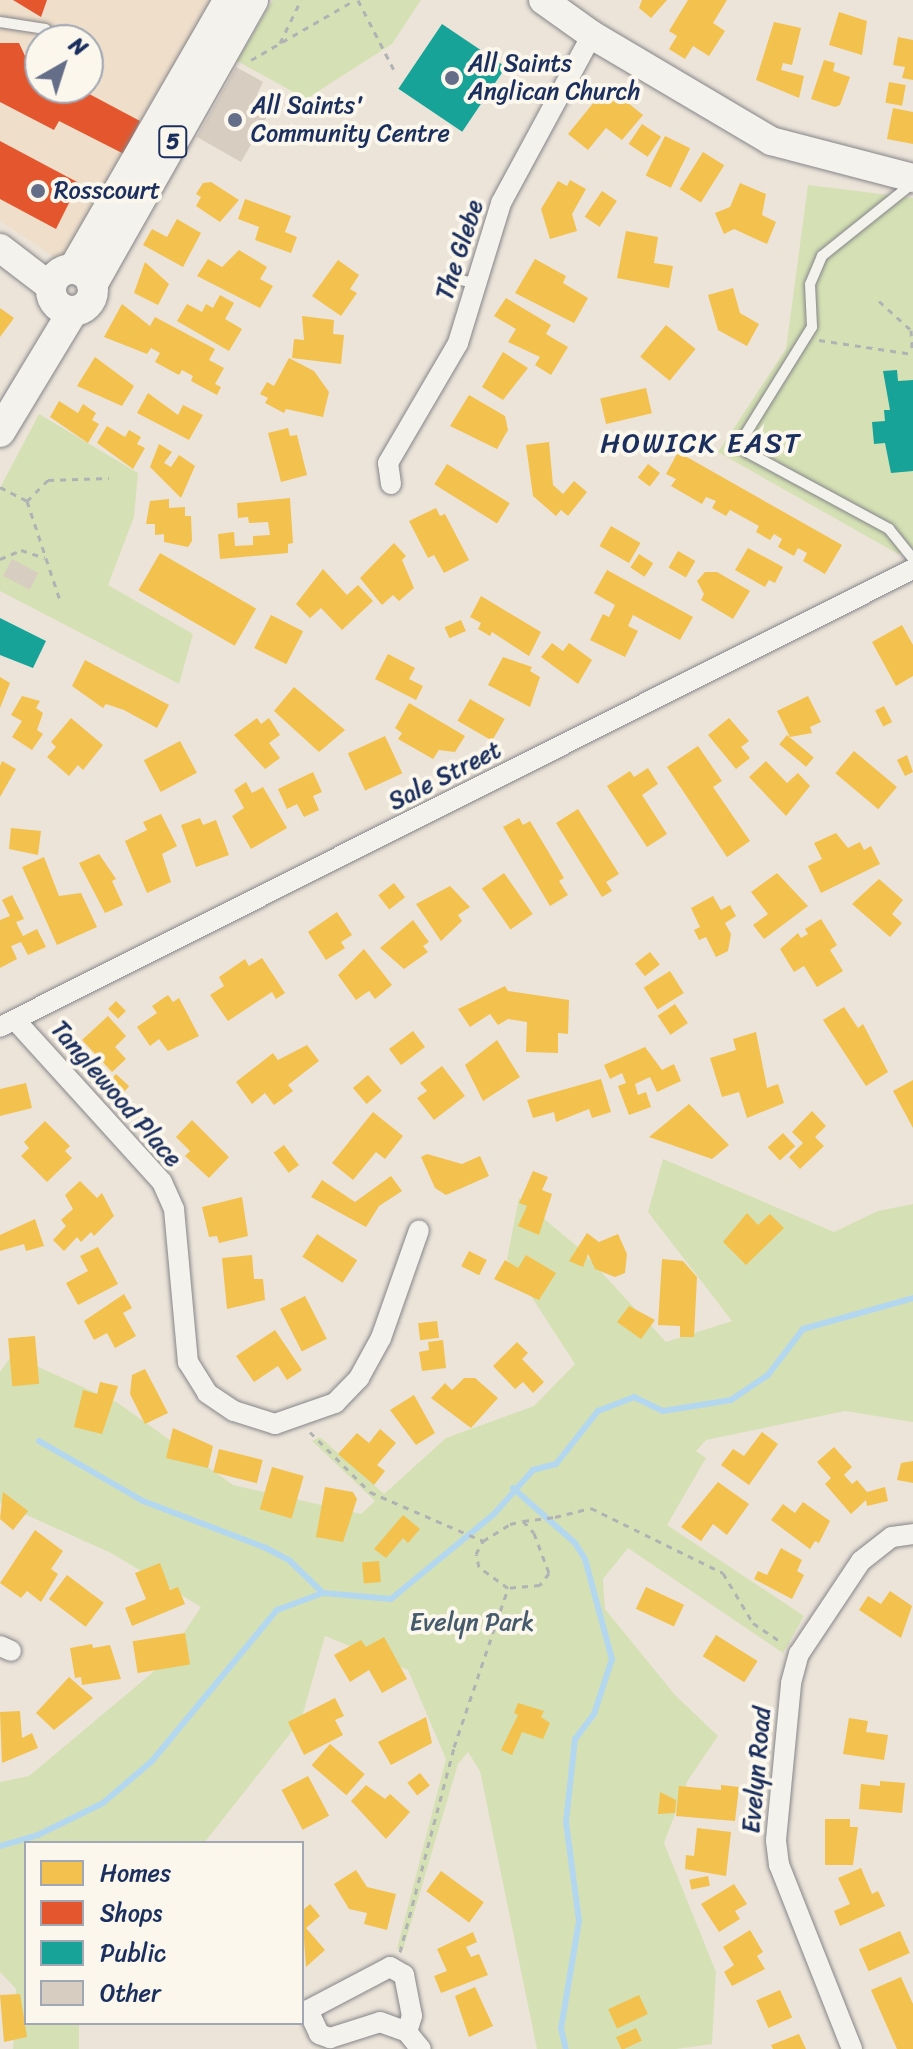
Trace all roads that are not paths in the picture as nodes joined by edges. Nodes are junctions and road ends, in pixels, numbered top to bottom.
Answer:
1 (229, 0) edge
2 (253, 0) edge
3 (543, 0) edge
4 (0, 22) edge
5 (24, 26) edge
6 (592, 35) junction
7 (913, 181) edge
8 (2, 250) edge
9 (451, 277) dead end
10 (476, 284) junction
11 (68, 288) junction
12 (0, 432) edge
13 (391, 484) dead end
14 (913, 559) edge
15 (913, 569) edge
16 (8, 1024) edge
17 (419, 1230) dead end
18 (913, 1534) edge
19 (407, 2032) junction
20 (421, 2049) edge
21 (852, 2049) edge

1 - 11 main road, 5
2 - 11 main road, 5
3 - 6 street
4 - 5 lane
6 - 7 street
6 - 10 street, The Glebe
7 - 14 lane
8 - 11 street
9 - 10 lane
10 - 13 street, The Glebe
11 - 12 main road, 5
15 - 16 street, Sale Street
16 - 17 street, Tanglewood Place
18 - 21 street, Evelyn Road
19 - 19 street
19 - 20 street

